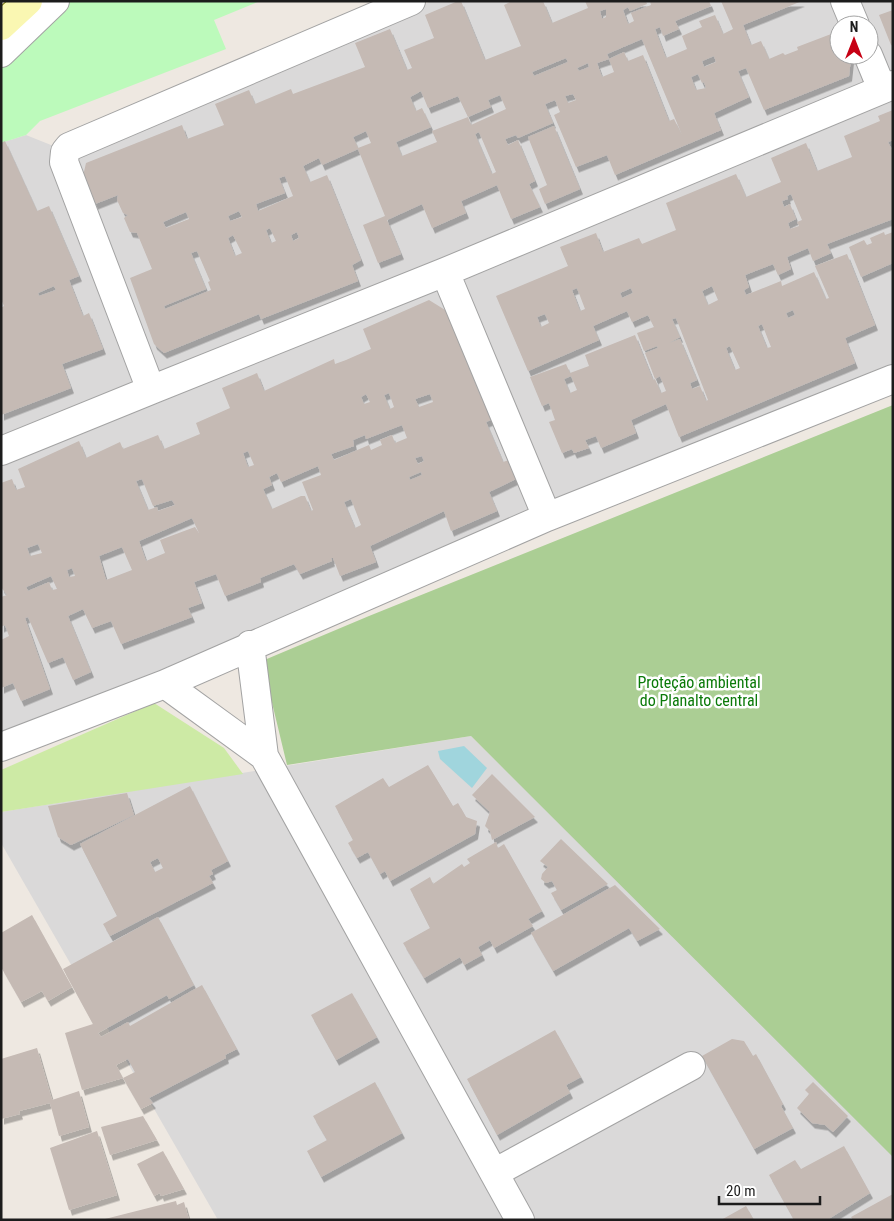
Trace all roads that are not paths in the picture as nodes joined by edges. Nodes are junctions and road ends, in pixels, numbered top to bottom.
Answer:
1 (28, 1) edge
2 (55, 1) edge
3 (411, 1) edge
4 (845, 1) edge
5 (851, 15) edge
6 (1, 26) edge
7 (1, 53) edge
8 (874, 65) edge
9 (888, 87) edge
10 (445, 272) junction
11 (893, 379) edge
12 (151, 390) junction
13 (1, 452) edge
14 (547, 517) junction
15 (250, 645) junction
16 (165, 684) junction
17 (1, 747) edge
18 (264, 756) junction
19 (691, 1066) dead end
20 (494, 1173) junction
21 (520, 1220) edge

1 - 6 street
2 - 7 street
3 - 12 street
4 - 5 street
8 - 9 street
9 - 10 street
10 - 12 street
10 - 14 street
11 - 14 street
12 - 13 street
14 - 15 street
15 - 16 street
15 - 18 street
16 - 17 street
16 - 18 street
18 - 20 street
19 - 20 street
20 - 21 street

